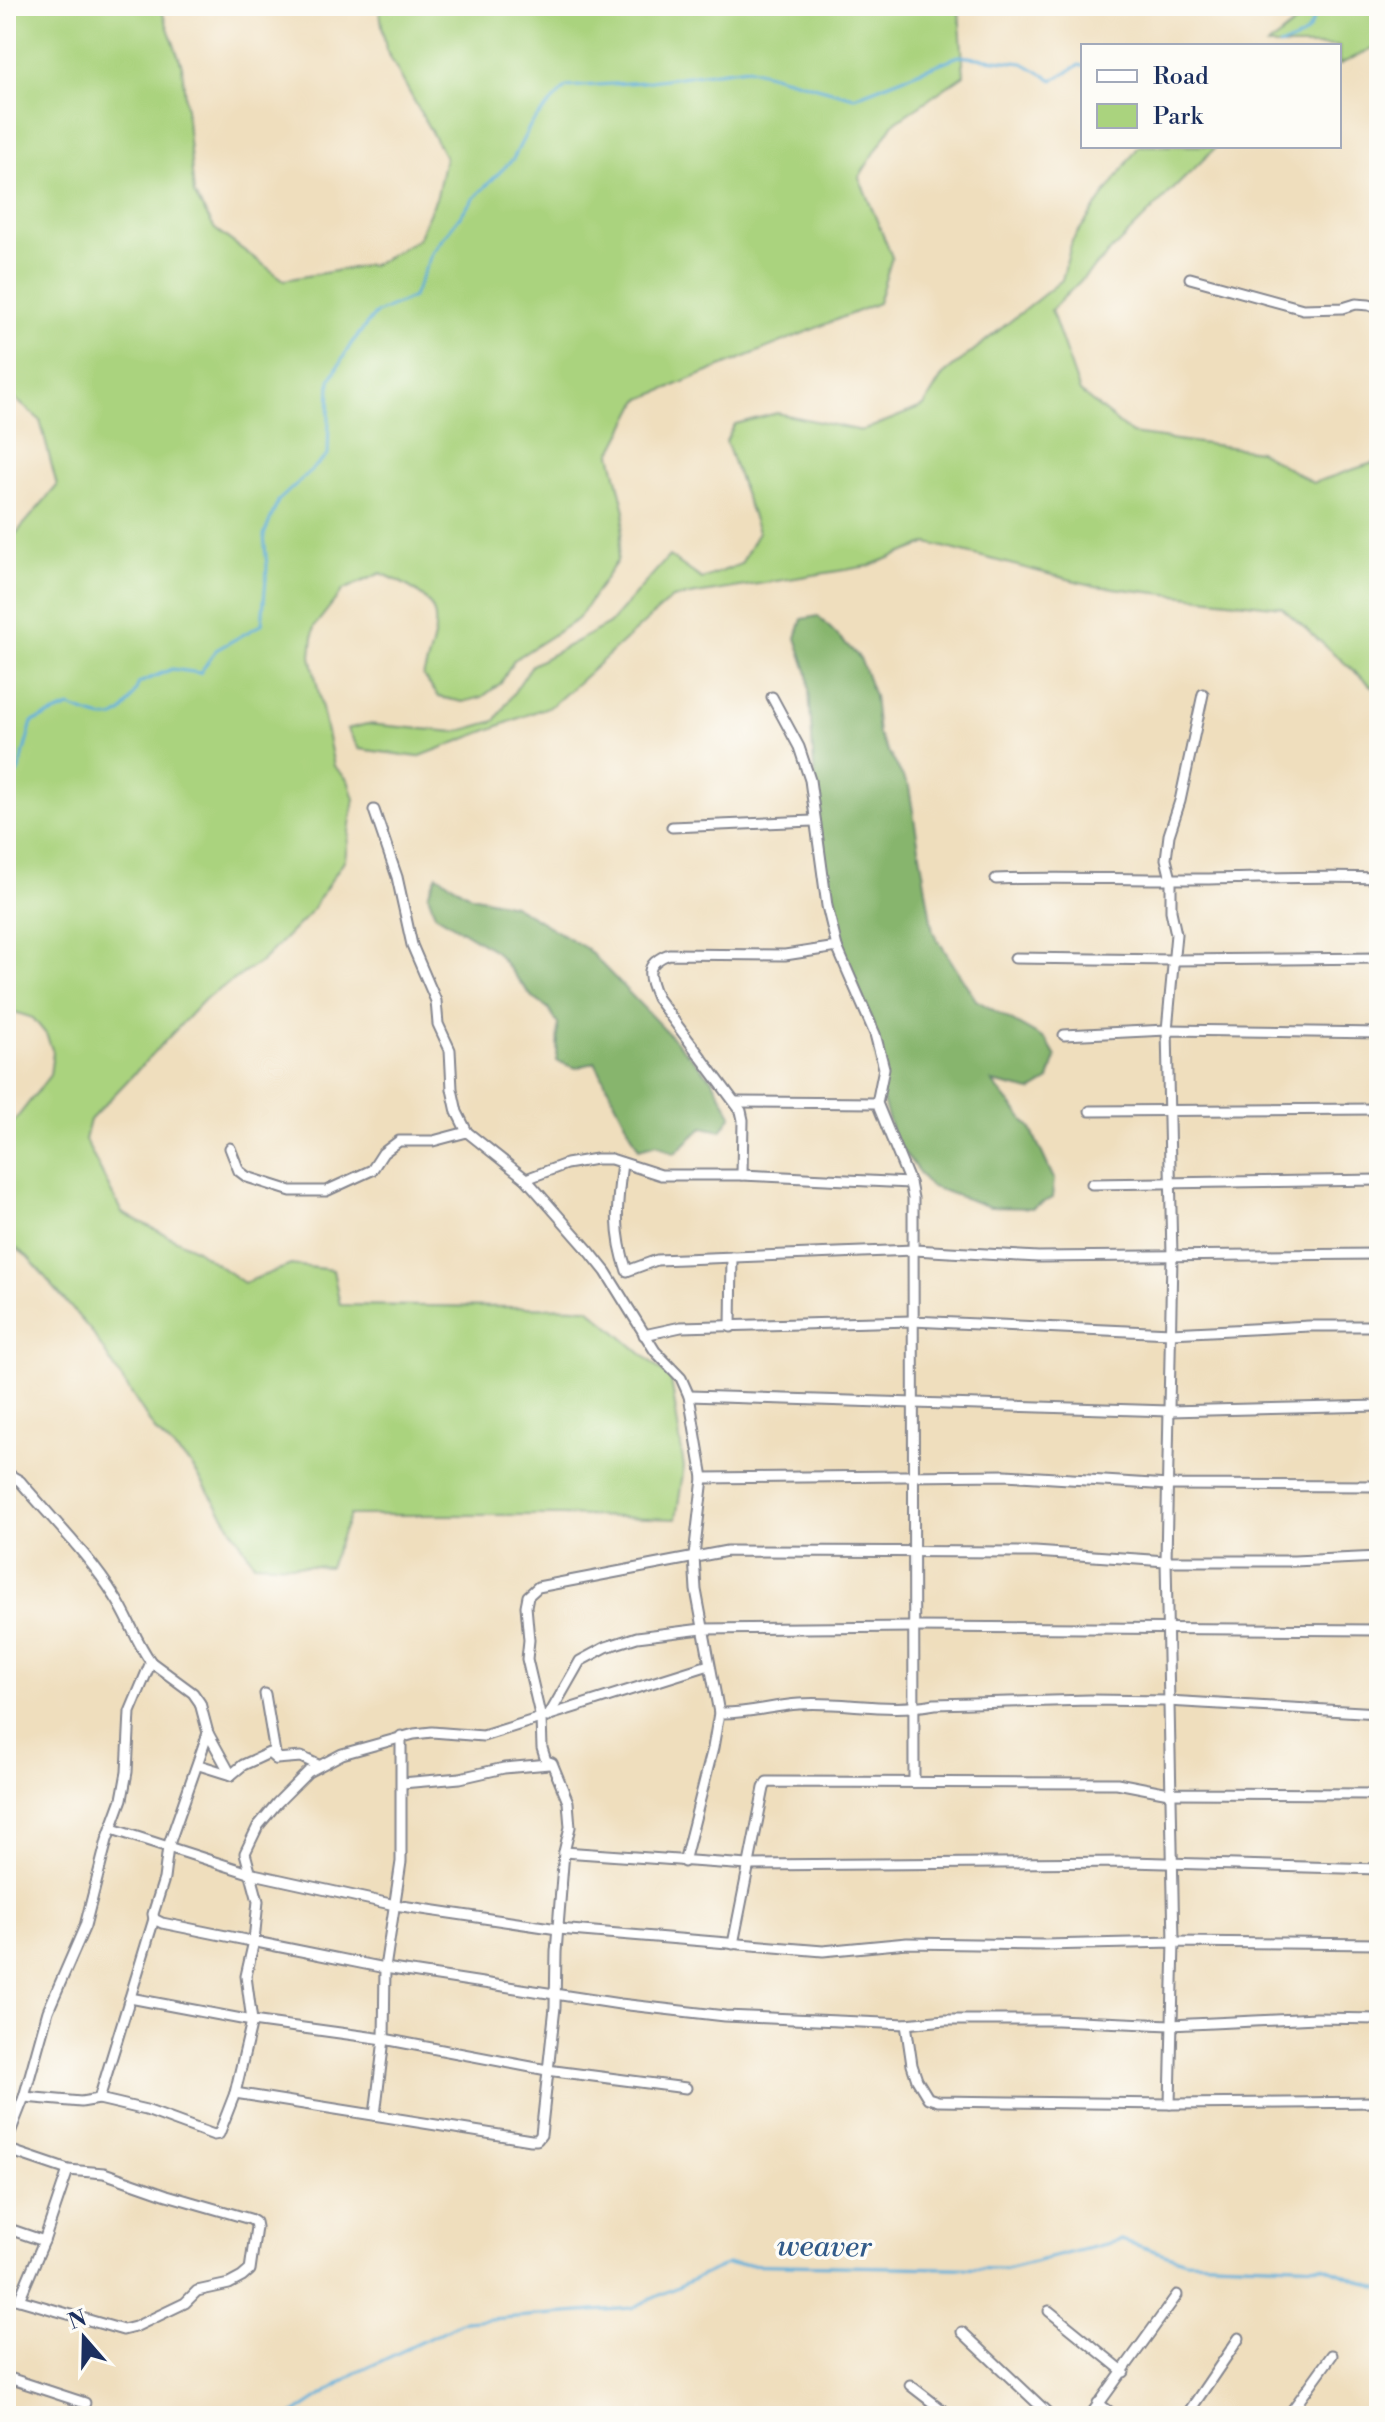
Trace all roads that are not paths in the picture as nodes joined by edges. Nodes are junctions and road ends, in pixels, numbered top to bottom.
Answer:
1 (1190, 278) dead end
2 (1379, 309) edge
3 (1203, 694) dead end
4 (772, 697) dead end
5 (374, 810) dead end
6 (813, 821) junction
7 (672, 827) dead end
8 (1379, 878) edge
9 (996, 879) dead end
10 (1171, 879) junction
11 (837, 947) junction
12 (1015, 958) dead end
13 (1379, 958) edge
14 (1173, 960) junction
15 (1167, 1030) junction
16 (1379, 1033) edge
17 (1064, 1035) dead end
18 (736, 1102) junction
19 (877, 1103) junction
20 (1379, 1109) edge
21 (1090, 1111) dead end
22 (1168, 1112) junction
23 (467, 1132) junction
24 (230, 1148) dead end
25 (622, 1163) junction
26 (742, 1175) junction
27 (526, 1179) junction
28 (1379, 1180) edge
29 (1171, 1182) junction
30 (910, 1183) junction
31 (1092, 1184) dead end
32 (914, 1250) junction
33 (1379, 1254) edge
34 (1172, 1256) junction
35 (732, 1257) junction
36 (627, 1271) junction
37 (610, 1279) junction
38 (912, 1321) junction
39 (1379, 1326) edge
40 (731, 1327) junction
41 (1171, 1333) junction
42 (644, 1335) junction
43 (689, 1396) junction
44 (913, 1402) junction
45 (1379, 1406) edge
46 (1169, 1411) junction
47 (6, 1473) edge
48 (914, 1476) junction
49 (703, 1478) junction
50 (1169, 1485) junction
51 (1379, 1486) edge
52 (913, 1551) junction
53 (694, 1556) junction
54 (1379, 1557) edge
55 (1166, 1561) junction
56 (914, 1627) junction
57 (702, 1629) junction
58 (1167, 1630) junction
59 (1379, 1630) edge
60 (151, 1662) junction
61 (709, 1665) junction
62 (265, 1694) dead end
63 (1167, 1701) junction
64 (914, 1709) junction
65 (719, 1713) junction
66 (1379, 1713) edge
67 (544, 1718) junction
68 (208, 1733) junction
69 (401, 1736) junction
70 (276, 1759) junction
71 (552, 1763) junction
72 (199, 1765) junction
73 (318, 1765) junction
74 (231, 1775) junction
75 (914, 1782) junction
76 (402, 1783) junction
77 (1169, 1793) junction
78 (1379, 1794) edge
79 (112, 1829) junction
80 (168, 1847) junction
81 (564, 1852) junction
82 (684, 1862) junction
83 (1171, 1863) junction
84 (748, 1865) junction
85 (1379, 1869) edge
86 (249, 1873) junction
87 (395, 1905) junction
88 (154, 1919) junction
89 (558, 1929) junction
90 (254, 1941) junction
91 (1174, 1942) junction
92 (733, 1944) junction
93 (1379, 1944) edge
94 (385, 1968) junction
95 (555, 1993) junction
96 (130, 1998) junction
97 (1379, 2019) edge
98 (252, 2021) junction
99 (906, 2024) junction
100 (1170, 2025) junction
101 (384, 2039) junction
102 (547, 2070) junction
103 (686, 2088) dead end
104 (235, 2093) junction
105 (24, 2097) junction
106 (99, 2099) junction
107 (1379, 2102) edge
108 (1170, 2104) junction
109 (375, 2115) junction
110 (6, 2146) edge
111 (68, 2170) junction
112 (6, 2228) edge
113 (44, 2241) junction
114 (1177, 2295) dead end
115 (6, 2296) edge
116 (19, 2300) junction
117 (1049, 2311) dead end
118 (962, 2332) dead end
119 (1239, 2338) dead end
120 (1332, 2355) dead end
121 (1124, 2372) junction
122 (6, 2377) edge
123 (910, 2385) dead end
124 (85, 2403) dead end
125 (1098, 2403) junction
126 (950, 2416) edge
127 (1051, 2416) edge
128 (1090, 2416) edge
129 (1115, 2416) edge
130 (1186, 2416) edge
131 (1288, 2416) edge

1 - 2 street
3 - 10 street
4 - 6 street
5 - 23 street
6 - 7 street
6 - 11 street
8 - 10 street
9 - 10 street
10 - 14 street
11 - 18 street
11 - 19 street
12 - 14 street
13 - 14 street
14 - 15 street
15 - 16 street
15 - 17 street
15 - 22 street
18 - 19 street
18 - 26 street
19 - 30 street
20 - 22 street
21 - 22 street
22 - 29 street
23 - 24 street
23 - 27 street
25 - 26 street
25 - 27 street
25 - 36 street
26 - 30 street
27 - 37 street
28 - 29 street
29 - 31 street
29 - 34 street
30 - 32 street
32 - 34 street
32 - 35 street
32 - 38 street
33 - 34 street
34 - 41 street
35 - 36 street
35 - 40 street
36 - 37 street
37 - 42 street
38 - 40 street
38 - 41 street
38 - 44 street
39 - 41 street
40 - 42 street
41 - 46 street
42 - 43 street
43 - 44 street
43 - 49 street
44 - 46 street
44 - 48 street
45 - 46 street
46 - 50 street
47 - 60 street
48 - 49 street
48 - 50 street
48 - 52 street
49 - 53 street
50 - 51 street
50 - 55 street
52 - 53 street
52 - 55 street
52 - 56 street
53 - 57 street
53 - 67 street
54 - 55 street
55 - 58 street
56 - 57 street
56 - 58 street
56 - 64 street
57 - 61 street
57 - 67 street
58 - 59 street
58 - 63 street
60 - 68 street
60 - 79 street
61 - 65 street
61 - 67 street
62 - 70 street
63 - 64 street
63 - 66 street
63 - 77 street
64 - 65 street
64 - 75 street
65 - 82 street
67 - 69 street
67 - 71 street
68 - 72 street
68 - 74 street
69 - 73 street
69 - 76 street
70 - 73 street
70 - 74 street
71 - 76 street
71 - 81 street
72 - 74 street
72 - 80 street
73 - 86 street
75 - 77 street
75 - 84 street
76 - 87 street
77 - 78 street
77 - 83 street
79 - 80 street
79 - 105 street
80 - 86 street
80 - 88 street
81 - 82 street
81 - 89 street
82 - 84 street
83 - 84 street
83 - 85 street
83 - 91 street
84 - 92 street
86 - 87 street
86 - 90 street
87 - 89 street
87 - 94 street
88 - 90 street
88 - 96 street
89 - 92 street
89 - 95 street
90 - 94 street
90 - 98 street
91 - 92 street
91 - 93 street
91 - 100 street
94 - 95 street
94 - 101 street
95 - 99 street
95 - 102 street
96 - 98 street
96 - 106 street
97 - 100 street
98 - 101 street
98 - 104 street
99 - 100 street
99 - 108 street
100 - 108 street
101 - 102 street
101 - 109 street
102 - 103 street
102 - 109 street
104 - 106 street
104 - 109 street
105 - 106 street
105 - 110 street
107 - 108 street
110 - 111 street
111 - 113 street
111 - 116 street
112 - 113 street
113 - 116 street
114 - 121 street
115 - 116 street
117 - 121 street
118 - 127 street
119 - 130 street
120 - 131 street
121 - 125 street
122 - 124 street
123 - 126 street
125 - 128 street
125 - 129 street

